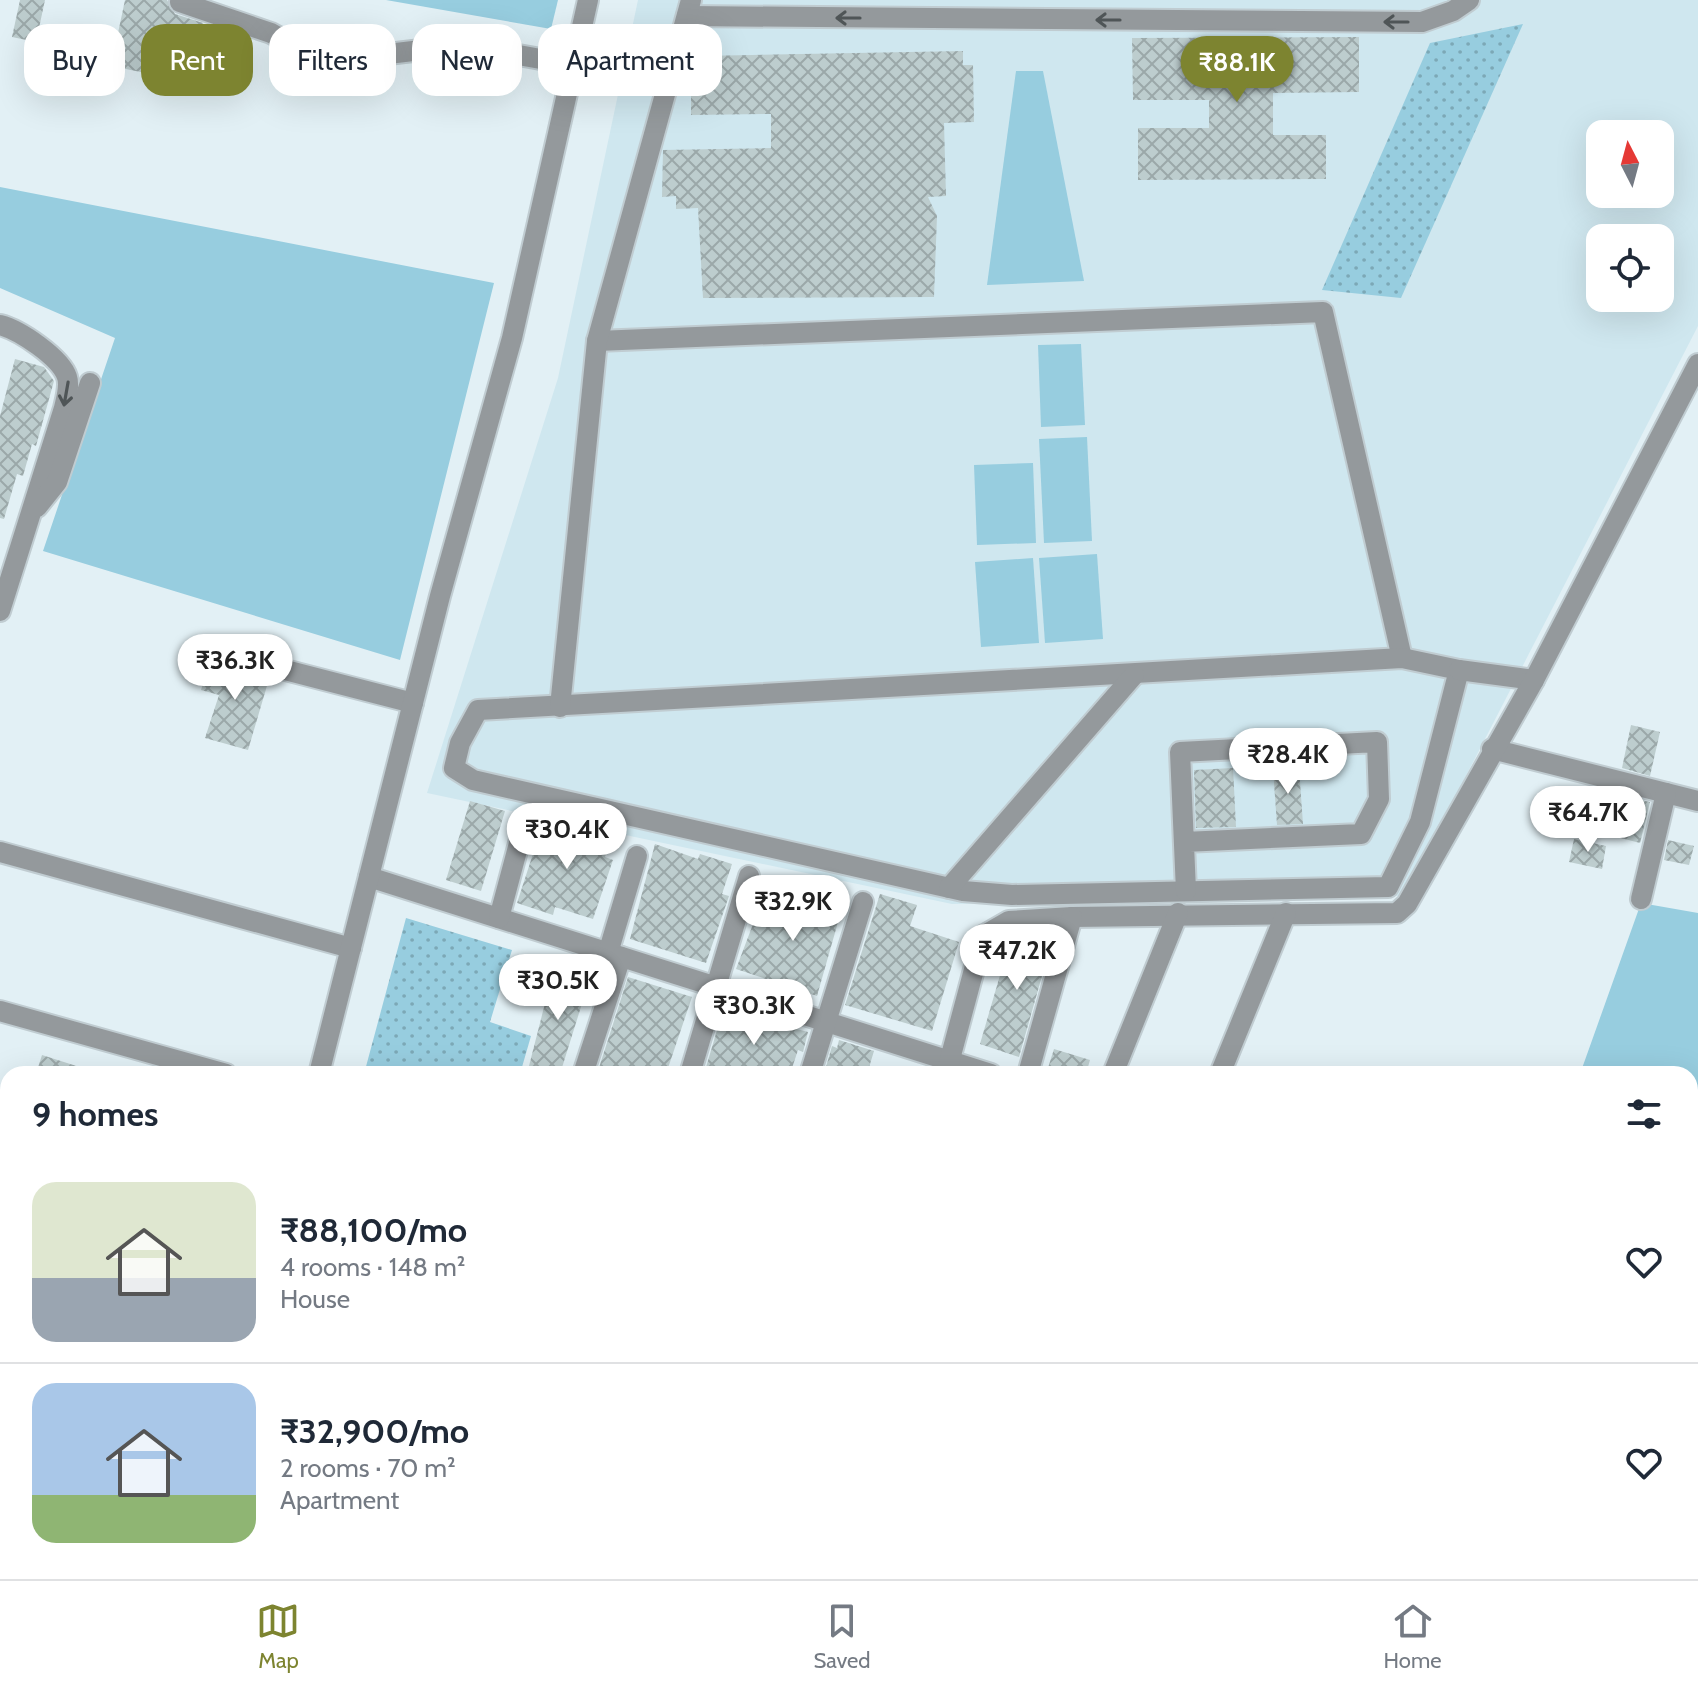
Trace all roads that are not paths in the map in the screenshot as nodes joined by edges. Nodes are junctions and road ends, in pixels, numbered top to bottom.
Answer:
1 (588, 0) edge
2 (1469, 0) edge
3 (180, 2) edge
4 (689, 8) edge
5 (583, 24) edge
6 (538, 59) edge
7 (567, 96) edge
8 (0, 325) edge
9 (597, 341) junction
10 (1698, 364) edge
11 (90, 383) dead end
12 (30, 516) junction
13 (0, 611) edge
14 (1402, 658) junction
15 (262, 664) dead end
16 (1459, 670) junction
17 (1134, 675) junction
18 (1534, 680) junction
19 (413, 703) junction
20 (560, 707) junction
21 (1492, 749) junction
22 (1666, 793) junction
23 (1698, 801) edge
24 (522, 832) dead end
25 (1184, 842) junction
26 (0, 852) edge
27 (637, 856) dead end
28 (749, 876) dead end
29 (369, 877) junction
30 (949, 888) junction
31 (1186, 891) junction
32 (1641, 899) dead end
33 (863, 902) dead end
34 (1178, 913) junction
35 (1286, 913) junction
36 (1072, 917) junction
37 (499, 918) junction
38 (345, 946) junction
39 (614, 955) junction
40 (716, 987) junction
41 (0, 1011) edge
42 (826, 1022) junction
43 (197, 1066) edge
44 (311, 1066) edge
45 (321, 1066) edge
46 (585, 1066) edge
47 (692, 1066) edge
48 (812, 1066) edge
49 (943, 1066) edge
50 (949, 1066) edge
51 (1030, 1066) edge
52 (1116, 1066) edge
53 (1223, 1066) edge

1 - 5 street
2 -> 4 street
3 - 6 street
4 - 9 street
7 - 19 street
8 -> 12 street
9 - 14 street
9 - 20 street
10 - 18 street
11 - 12 street
12 - 13 street
14 - 16 street
14 - 17 street
15 - 19 street
16 - 18 street
16 - 31 street
17 - 20 street
17 - 30 street
18 - 21 street
19 - 29 street
20 - 30 street
21 - 22 street
21 - 35 street
22 - 23 street
22 - 32 street
24 - 37 street
25 - 25 street
25 - 31 street
26 - 38 street
27 - 39 street
28 - 40 street
29 - 37 street
29 - 38 street
30 - 31 street
33 - 42 street
34 - 35 street
34 - 36 street
34 - 52 street
35 - 53 street
36 - 50 street
36 - 51 street
37 - 39 street
38 - 44 street
38 - 45 street
39 - 40 street
39 - 46 street
40 - 42 street
40 - 47 street
41 - 43 street
42 - 48 street
42 - 49 street

